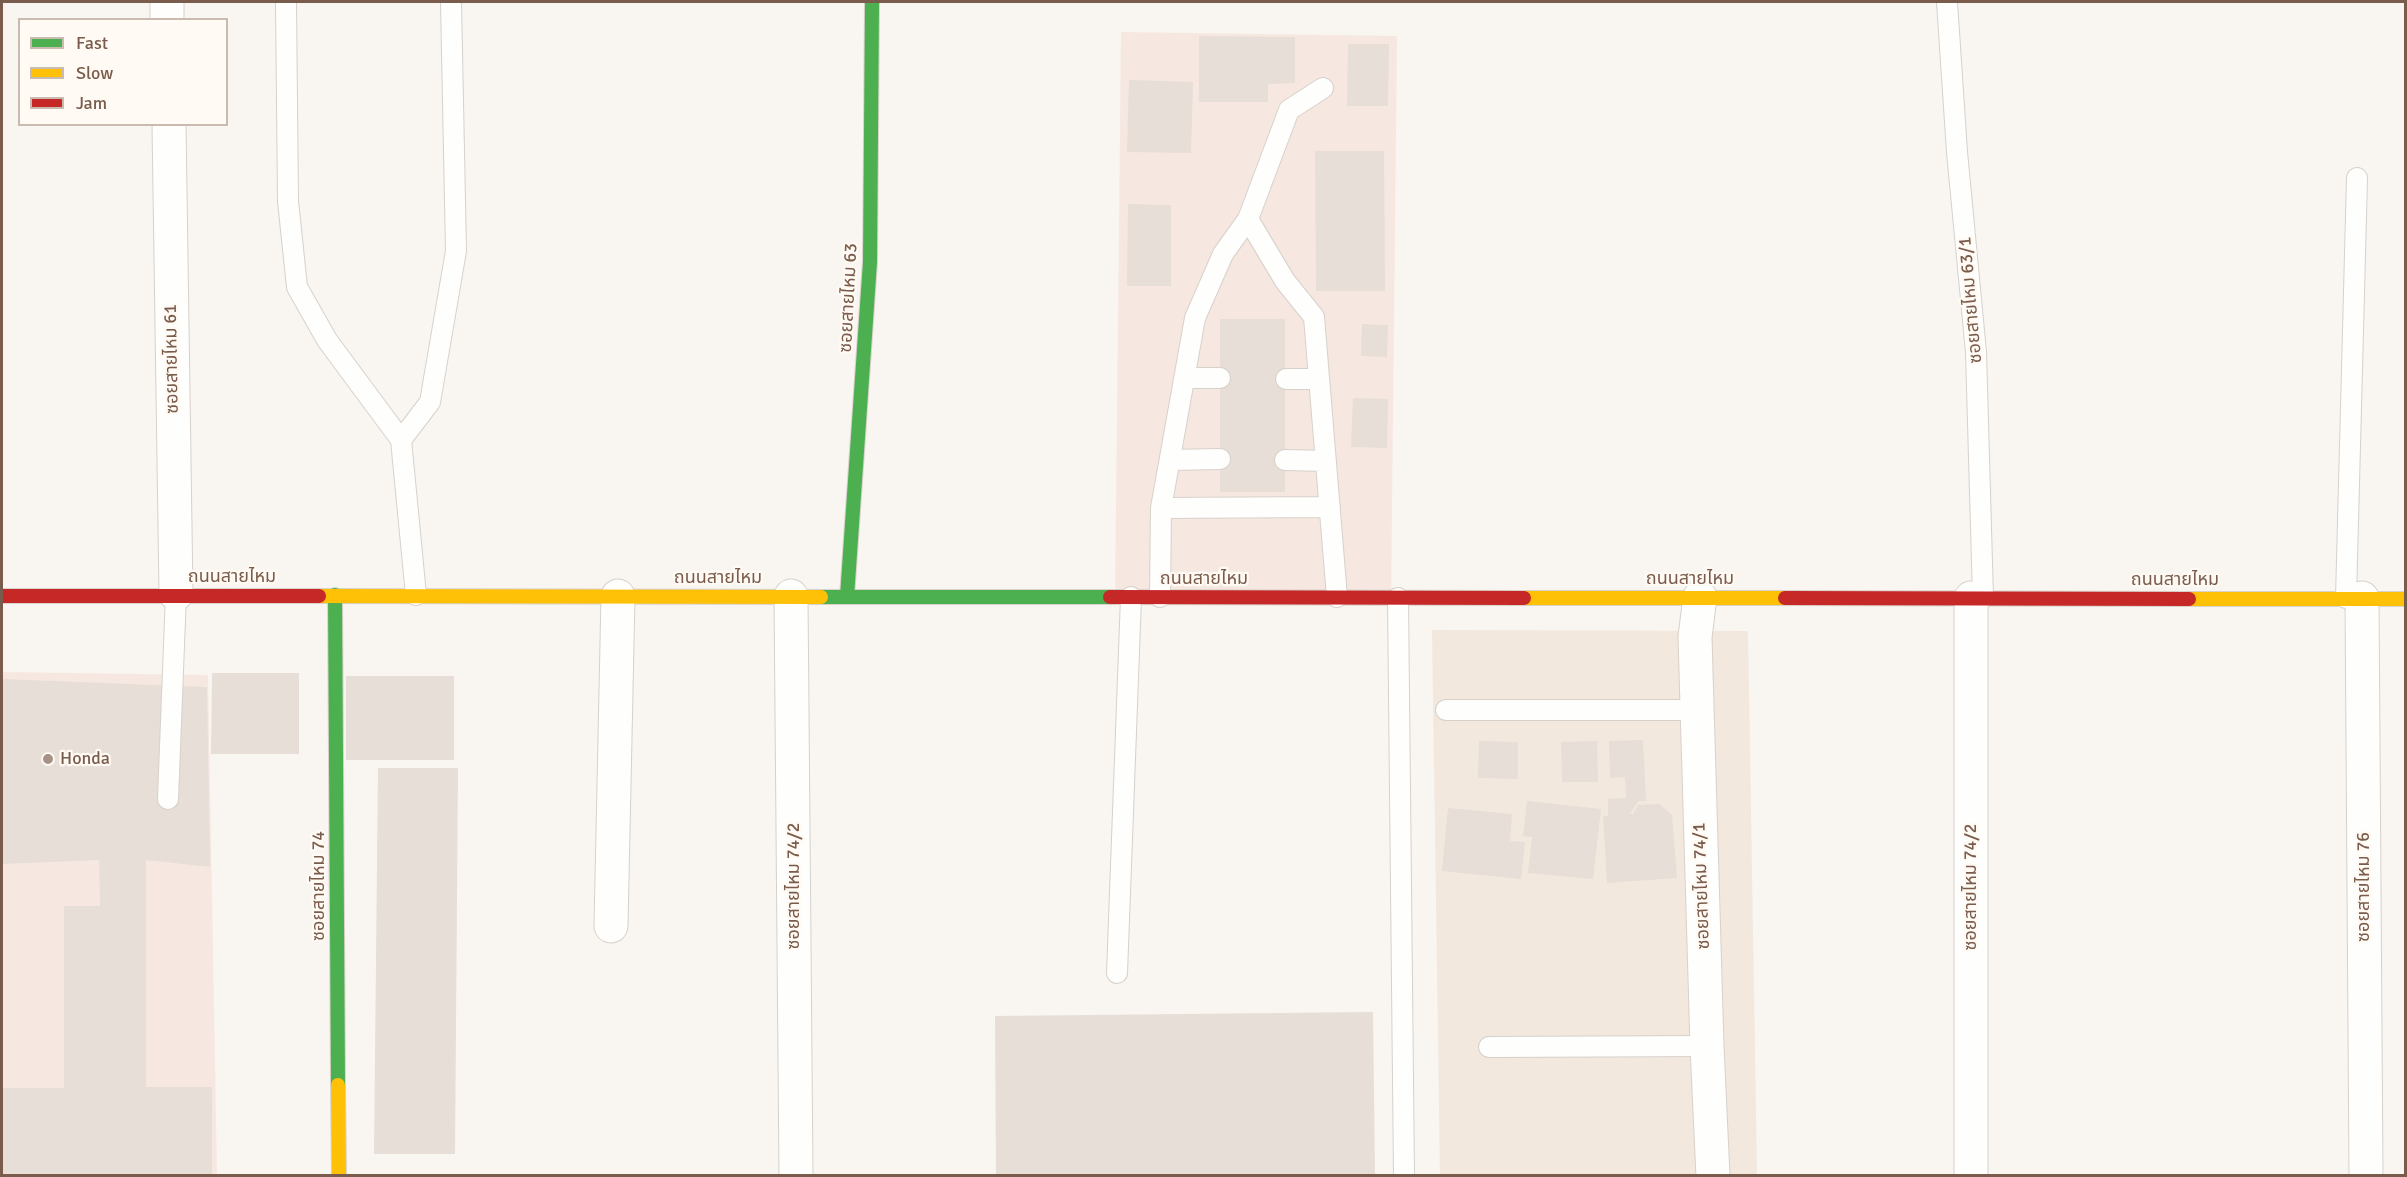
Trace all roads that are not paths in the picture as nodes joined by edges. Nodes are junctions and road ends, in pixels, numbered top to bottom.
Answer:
1 (167, 2) edge
2 (286, 2) edge
3 (450, 2) edge
4 (872, 2) edge
5 (1947, 2) edge
6 (167, 18) edge
7 (1323, 88) dead end
8 (169, 126) edge
9 (2357, 178) dead end
10 (1248, 219) junction
11 (1185, 378) junction
12 (1220, 378) dead end
13 (1286, 379) dead end
14 (1319, 379) junction
15 (401, 440) junction
16 (1220, 459) dead end
17 (1170, 460) junction
18 (1285, 460) dead end
19 (1326, 461) junction
20 (1330, 507) junction
21 (1161, 508) junction
22 (176, 594) junction
23 (335, 595) junction
24 (416, 595) junction
25 (2, 596) edge
26 (618, 596) junction
27 (791, 596) junction
28 (847, 597) junction
29 (1131, 597) junction
30 (1160, 597) junction
31 (1337, 597) junction
32 (1700, 597) junction
33 (1398, 598) junction
34 (1977, 598) junction
35 (2354, 598) junction
36 (2406, 599) edge
37 (1446, 710) dead end
38 (1697, 710) junction
39 (168, 798) dead end
40 (611, 926) dead end
41 (1117, 973) dead end
42 (1707, 1046) junction
43 (1489, 1047) dead end
44 (339, 1176) edge
45 (796, 1176) edge
46 (1404, 1176) edge
47 (1713, 1176) edge
48 (1971, 1176) edge
49 (2366, 1176) edge

1 - 6 street
2 - 15 lane
3 - 15 lane
4 - 28 main road, ซอยสายไหม 63
5 - 34 lane, ซอยสายไหม 63/1
7 - 10 lane
8 - 22 street, ซอยสายไหม 61
9 - 35 lane
10 - 11 lane
10 - 14 lane
11 - 12 lane
11 - 17 lane
13 - 14 lane
14 - 19 lane
15 - 24 lane
16 - 17 lane
17 - 21 lane
18 - 19 lane
19 - 20 lane
20 - 21 lane
20 - 31 lane
21 - 30 lane
22 - 23 main road, ถนนสายไหม
22 - 25 main road, ถนนสายไหม
22 - 39 lane
23 - 24 main road, ถนนสายไหม
23 - 44 main road, ซอยสายไหม 74
24 - 26 main road, ถนนสายไหม
26 - 27 main road, ถนนสายไหม
26 - 40 street
27 - 28 main road, ถนนสายไหม
27 - 45 street, ซอยสายไหม 74/2
28 - 29 main road, ถนนสายไหม
29 - 30 main road, ถนนสายไหม
29 - 41 lane
30 - 31 main road, ถนนสายไหม
31 - 33 main road, ถนนสายไหม
32 - 33 main road, ถนนสายไหม
32 - 34 main road, ถนนสายไหม
32 - 38 street, ซอยสายไหม 74/1
33 - 46 lane
34 - 35 main road, ถนนสายไหม
34 - 48 street, ซอยสายไหม 74/2
35 - 36 main road, ถนนสายไหม
35 - 49 street, ซอยสายไหม 76
37 - 38 lane
38 - 42 street, ซอยสายไหม 74/1
42 - 43 lane
42 - 47 street, ซอยสายไหม 74/1

